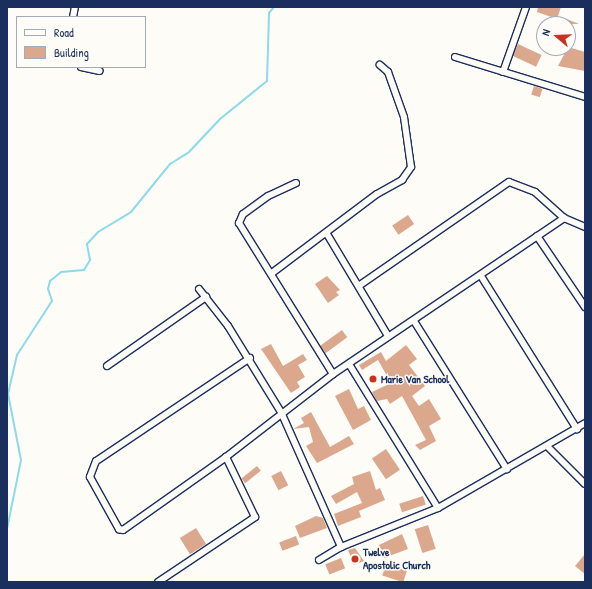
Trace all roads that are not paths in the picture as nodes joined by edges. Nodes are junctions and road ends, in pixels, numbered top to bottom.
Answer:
1 (526, 7) edge
2 (455, 57) dead end
3 (380, 65) dead end
4 (86, 68) edge
5 (100, 71) dead end
6 (503, 72) junction
7 (585, 97) edge
8 (296, 183) dead end
9 (564, 218) junction
10 (585, 227) edge
11 (327, 234) junction
12 (537, 236) junction
13 (272, 273) junction
14 (481, 276) junction
15 (360, 285) junction
16 (199, 290) dead end
17 (206, 297) junction
18 (585, 307) edge
19 (414, 321) junction
20 (388, 336) junction
21 (250, 358) junction
22 (349, 364) junction
23 (107, 366) dead end
24 (333, 374) junction
25 (281, 412) junction
26 (585, 423) edge
27 (577, 429) junction
28 (548, 447) junction
29 (226, 457) junction
30 (507, 469) junction
31 (585, 484) edge
32 (438, 508) junction
33 (341, 547) junction
34 (319, 560) dead end
35 (158, 582) edge

1 - 6 street
2 - 6 street
3 - 11 street
4 - 5 street
6 - 7 street
8 - 13 street
9 - 10 street
9 - 12 street
9 - 15 street
11 - 13 street
11 - 15 street
12 - 14 street
12 - 18 street
13 - 24 street
14 - 19 street
14 - 27 street
15 - 20 street
16 - 17 street
17 - 21 street
17 - 23 street
19 - 20 street
19 - 30 street
20 - 22 street
21 - 25 street
21 - 29 street
22 - 24 street
22 - 32 street
24 - 25 street
25 - 29 street
25 - 33 street
26 - 27 street
27 - 28 street
28 - 30 street
28 - 31 street
29 - 35 street
30 - 32 street
32 - 33 street
33 - 34 street

